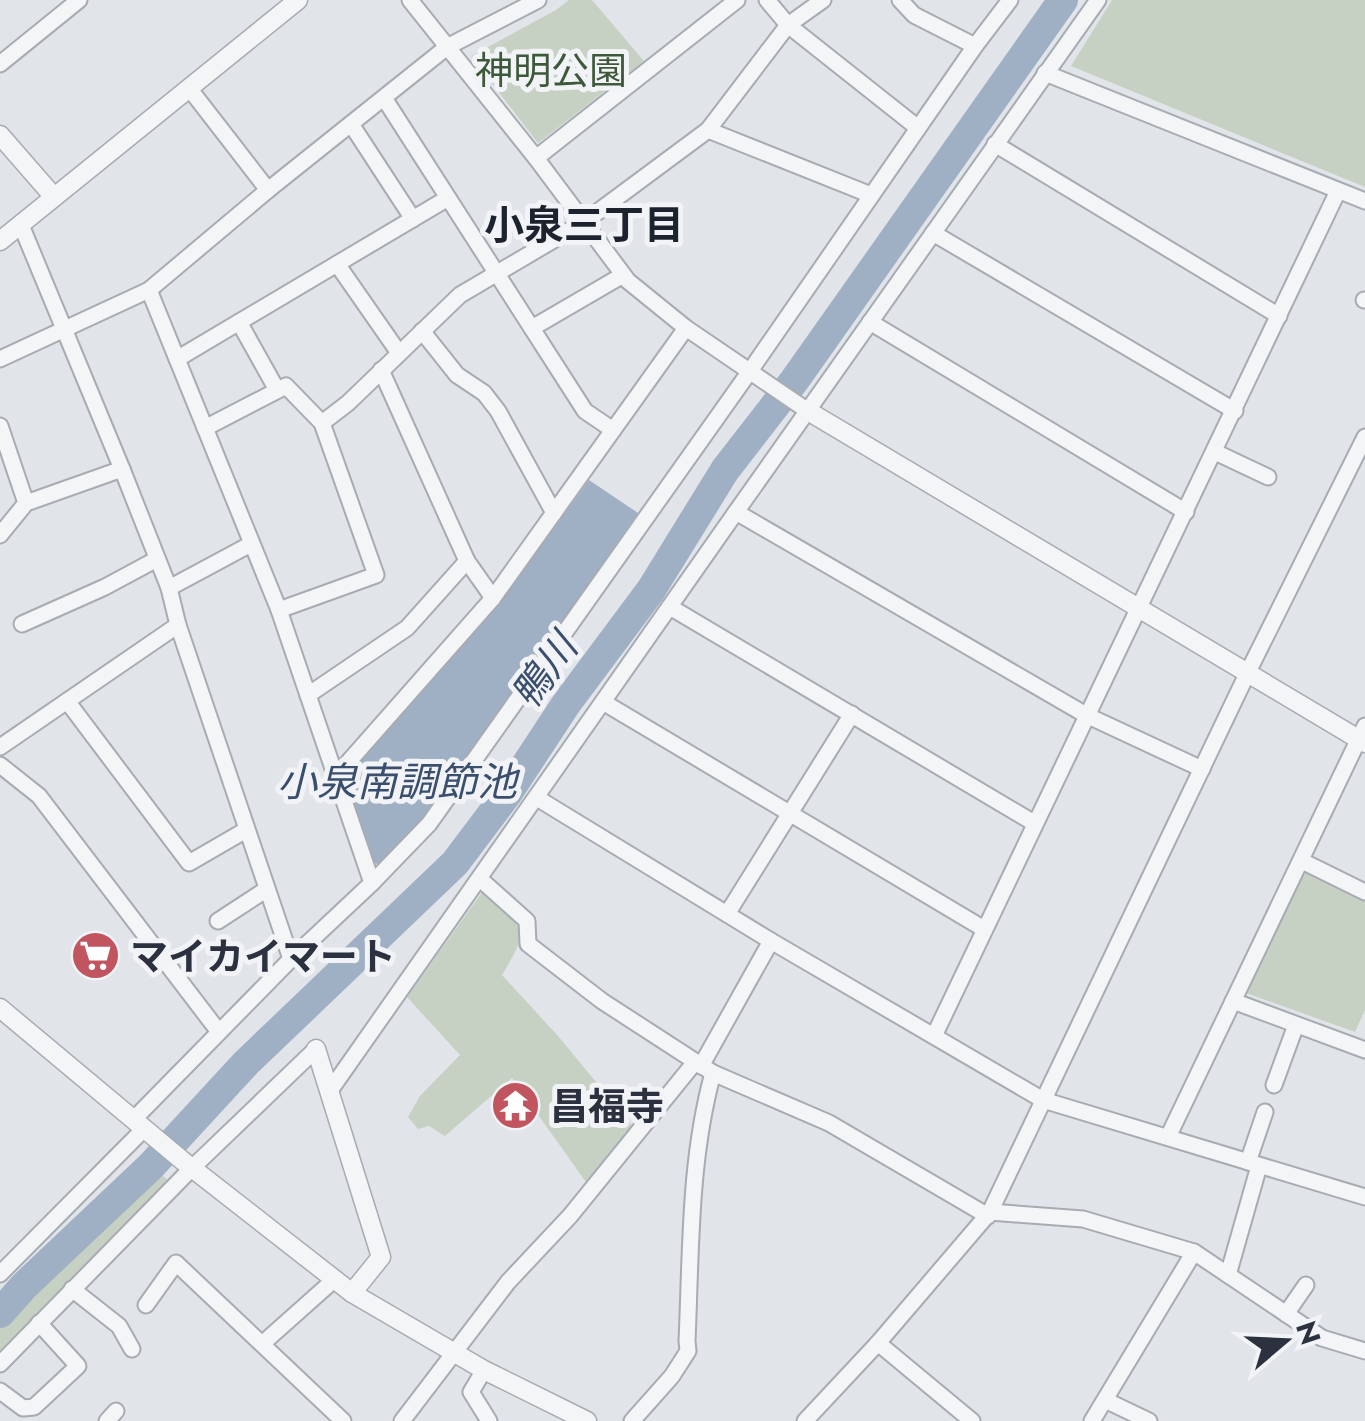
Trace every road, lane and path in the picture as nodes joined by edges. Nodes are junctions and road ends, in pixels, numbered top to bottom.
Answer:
1 (79, 0) edge
2 (298, 0) edge
3 (410, 0) edge
4 (538, 0) edge
5 (737, 0) edge
6 (768, 0) edge
7 (823, 0) edge
8 (900, 0) edge
9 (1010, 0) edge
10 (1098, 0) edge
11 (788, 25) junction
12 (975, 46) junction
13 (447, 47) junction
14 (0, 64) edge
15 (1045, 73) junction
16 (189, 88) junction
17 (384, 98) junction
18 (351, 124) junction
19 (918, 128) junction
20 (708, 130) junction
21 (0, 135) edge
22 (995, 144) junction
23 (536, 158) junction
24 (268, 190) junction
25 (1338, 191) junction
26 (871, 195) junction
27 (54, 198) junction
28 (448, 198) junction
29 (1365, 201) edge
30 (413, 219) junction
31 (584, 222) junction
32 (20, 225) junction
33 (933, 233) junction
34 (0, 242) edge
35 (337, 264) junction
36 (497, 273) junction
37 (623, 274) junction
38 (149, 290) junction
39 (1280, 316) junction
40 (238, 322) junction
41 (870, 322) junction
42 (532, 328) junction
43 (686, 328) junction
44 (66, 329) junction
45 (422, 331) junction
46 (399, 352) junction
47 (0, 359) edge
48 (176, 359) junction
49 (381, 370) junction
50 (750, 370) junction
51 (277, 390) junction
52 (808, 411) junction
53 (1235, 411) junction
54 (322, 423) junction
55 (0, 426) edge
56 (204, 428) junction
57 (613, 430) junction
58 (1365, 436) edge
59 (1215, 452) junction
60 (122, 469) junction
61 (1268, 477) dead end
62 (26, 503) junction
63 (736, 512) junction
64 (1186, 512) junction
65 (554, 514) junction
66 (0, 534) edge
67 (251, 544) junction
68 (157, 560) junction
69 (467, 561) junction
70 (169, 588) junction
71 (494, 598) junction
72 (670, 607) junction
73 (1140, 607) junction
74 (279, 610) junction
75 (22, 624) dead end
76 (178, 625) junction
77 (1248, 674) junction
78 (308, 695) junction
79 (67, 701) junction
80 (602, 702) junction
81 (852, 714) junction
82 (1086, 714) junction
83 (1363, 736) edge
84 (0, 747) edge
85 (0, 765) edge
86 (1202, 769) junction
87 (336, 776) junction
88 (537, 798) junction
89 (790, 813) junction
90 (1034, 823) junction
91 (246, 830) junction
92 (1302, 861) junction
93 (480, 878) junction
94 (372, 882) junction
95 (267, 889) junction
96 (1365, 892) edge
97 (727, 914) junction
98 (218, 921) dead end
99 (984, 930) junction
100 (771, 941) junction
101 (291, 959) junction
102 (1233, 1001) junction
103 (0, 1008) edge
104 (1296, 1024) junction
105 (219, 1032) junction
106 (934, 1036) junction
107 (1364, 1046) edge
108 (316, 1049) joint
109 (703, 1067) junction
110 (1274, 1086) dead end
111 (329, 1092) junction
112 (1043, 1100) junction
113 (1265, 1112) dead end
114 (143, 1127) junction
115 (1168, 1137) junction
116 (1254, 1164) junction
117 (187, 1165) junction
118 (1365, 1197) edge
119 (989, 1214) junction
120 (1194, 1252) junction
121 (0, 1274) edge
122 (1228, 1275) junction
123 (335, 1279) junction
124 (1306, 1285) dead end
125 (72, 1289) junction
126 (352, 1293) junction
127 (146, 1305) dead end
128 (1286, 1314) junction
129 (39, 1323) junction
130 (878, 1343) junction
131 (262, 1344) junction
132 (132, 1349) dead end
133 (1365, 1352) edge
134 (454, 1354) junction
135 (0, 1364) edge
136 (484, 1370) junction
137 (0, 1390) edge
138 (1105, 1400) junction
139 (342, 1421) edge
140 (402, 1421) edge
141 (488, 1421) edge
142 (587, 1421) edge
143 (632, 1421) edge
144 (805, 1421) edge
145 (972, 1421) edge
146 (1092, 1421) edge
147 (1148, 1421) edge

1 - 14 street
2 - 16 street
3 - 13 street
4 - 13 street
5 - 23 street
6 - 11 street
7 - 11 street
8 - 12 street
9 - 12 street
10 - 15 street
11 - 19 street
11 - 20 street
12 - 19 street
13 - 17 street
13 - 23 street
15 - 22 street
15 - 25 street
16 - 24 street
16 - 27 street
17 - 18 street
17 - 28 street
18 - 24 street
18 - 30 street
19 - 26 street
20 - 26 street
20 - 31 street
21 - 27 street
22 - 33 street
22 - 39 street
23 - 31 street
24 - 38 street
25 - 29 street
25 - 39 street
26 - 50 street
27 - 32 street
28 - 30 street
28 - 36 street
30 - 35 street
31 - 36 street
31 - 37 street
32 - 34 street
32 - 44 street
33 - 41 street
33 - 53 street
35 - 40 street
35 - 46 street
36 - 42 street
36 - 45 street
37 - 42 street
37 - 43 street
38 - 44 street
38 - 48 street
39 - 53 street
40 - 48 street
40 - 51 street
41 - 52 street
41 - 64 street
42 - 57 street
43 - 50 street
43 - 57 street
44 - 47 street
44 - 60 street
45 - 46 street
45 - 65 street
46 - 49 street
48 - 56 street
49 - 54 street
49 - 69 street
50 - 52 street
50 - 94 street
51 - 54 street
51 - 56 street
52 - 63 street
52 - 73 street
53 - 59 street
54 - 74 street
55 - 62 street
56 - 67 street
57 - 65 street
58 - 77 street
59 - 61 street
59 - 64 street
60 - 62 street
60 - 68 street
62 - 66 street
63 - 72 street
63 - 82 street
64 - 73 street
65 - 71 street
67 - 70 street
67 - 74 street
68 - 70 street
68 - 75 street
69 - 71 street
69 - 78 street
70 - 76 street
71 - 87 street
72 - 80 street
72 - 81 street
73 - 77 street
73 - 82 street
74 - 78 street
76 - 79 street
76 - 91 street
77 - 83 street
77 - 86 street
78 - 87 street
79 - 84 street
79 - 91 street
80 - 88 street
80 - 89 street
81 - 89 street
81 - 90 street
82 - 86 street
82 - 90 street
83 - 92 street
85 - 105 street
86 - 112 street
87 - 94 street
88 - 93 street
88 - 97 street
89 - 97 street
89 - 99 street
90 - 99 street
91 - 95 street
92 - 96 street
92 - 102 street
93 - 109 street
93 - 111 street
94 - 101 street
95 - 98 street
95 - 101 street
97 - 100 street
99 - 106 street
100 - 106 street
100 - 109 street
101 - 105 street
102 - 104 street
102 - 115 street
103 - 114 street
104 - 107 street
104 - 110 street
105 - 114 street
106 - 112 street
108 - 111 street
108 - 117 street
109 - 119 street
109 - 134 street
109 - 143 street
111 - 126 street
112 - 115 street
112 - 119 street
113 - 116 street
114 - 117 street
114 - 121 street
115 - 116 street
116 - 118 street
116 - 122 street
117 - 123 street
117 - 125 street
119 - 120 street
119 - 130 street
120 - 122 street
120 - 138 street
122 - 128 street
123 - 126 street
123 - 131 street
124 - 128 street
125 - 129 street
125 - 132 street
126 - 134 street
127 - 131 street
128 - 133 street
129 - 135 street
129 - 137 street
130 - 144 street
130 - 145 street
131 - 139 street
134 - 136 street
134 - 140 street
136 - 141 street
136 - 142 street
138 - 146 street
138 - 147 street

